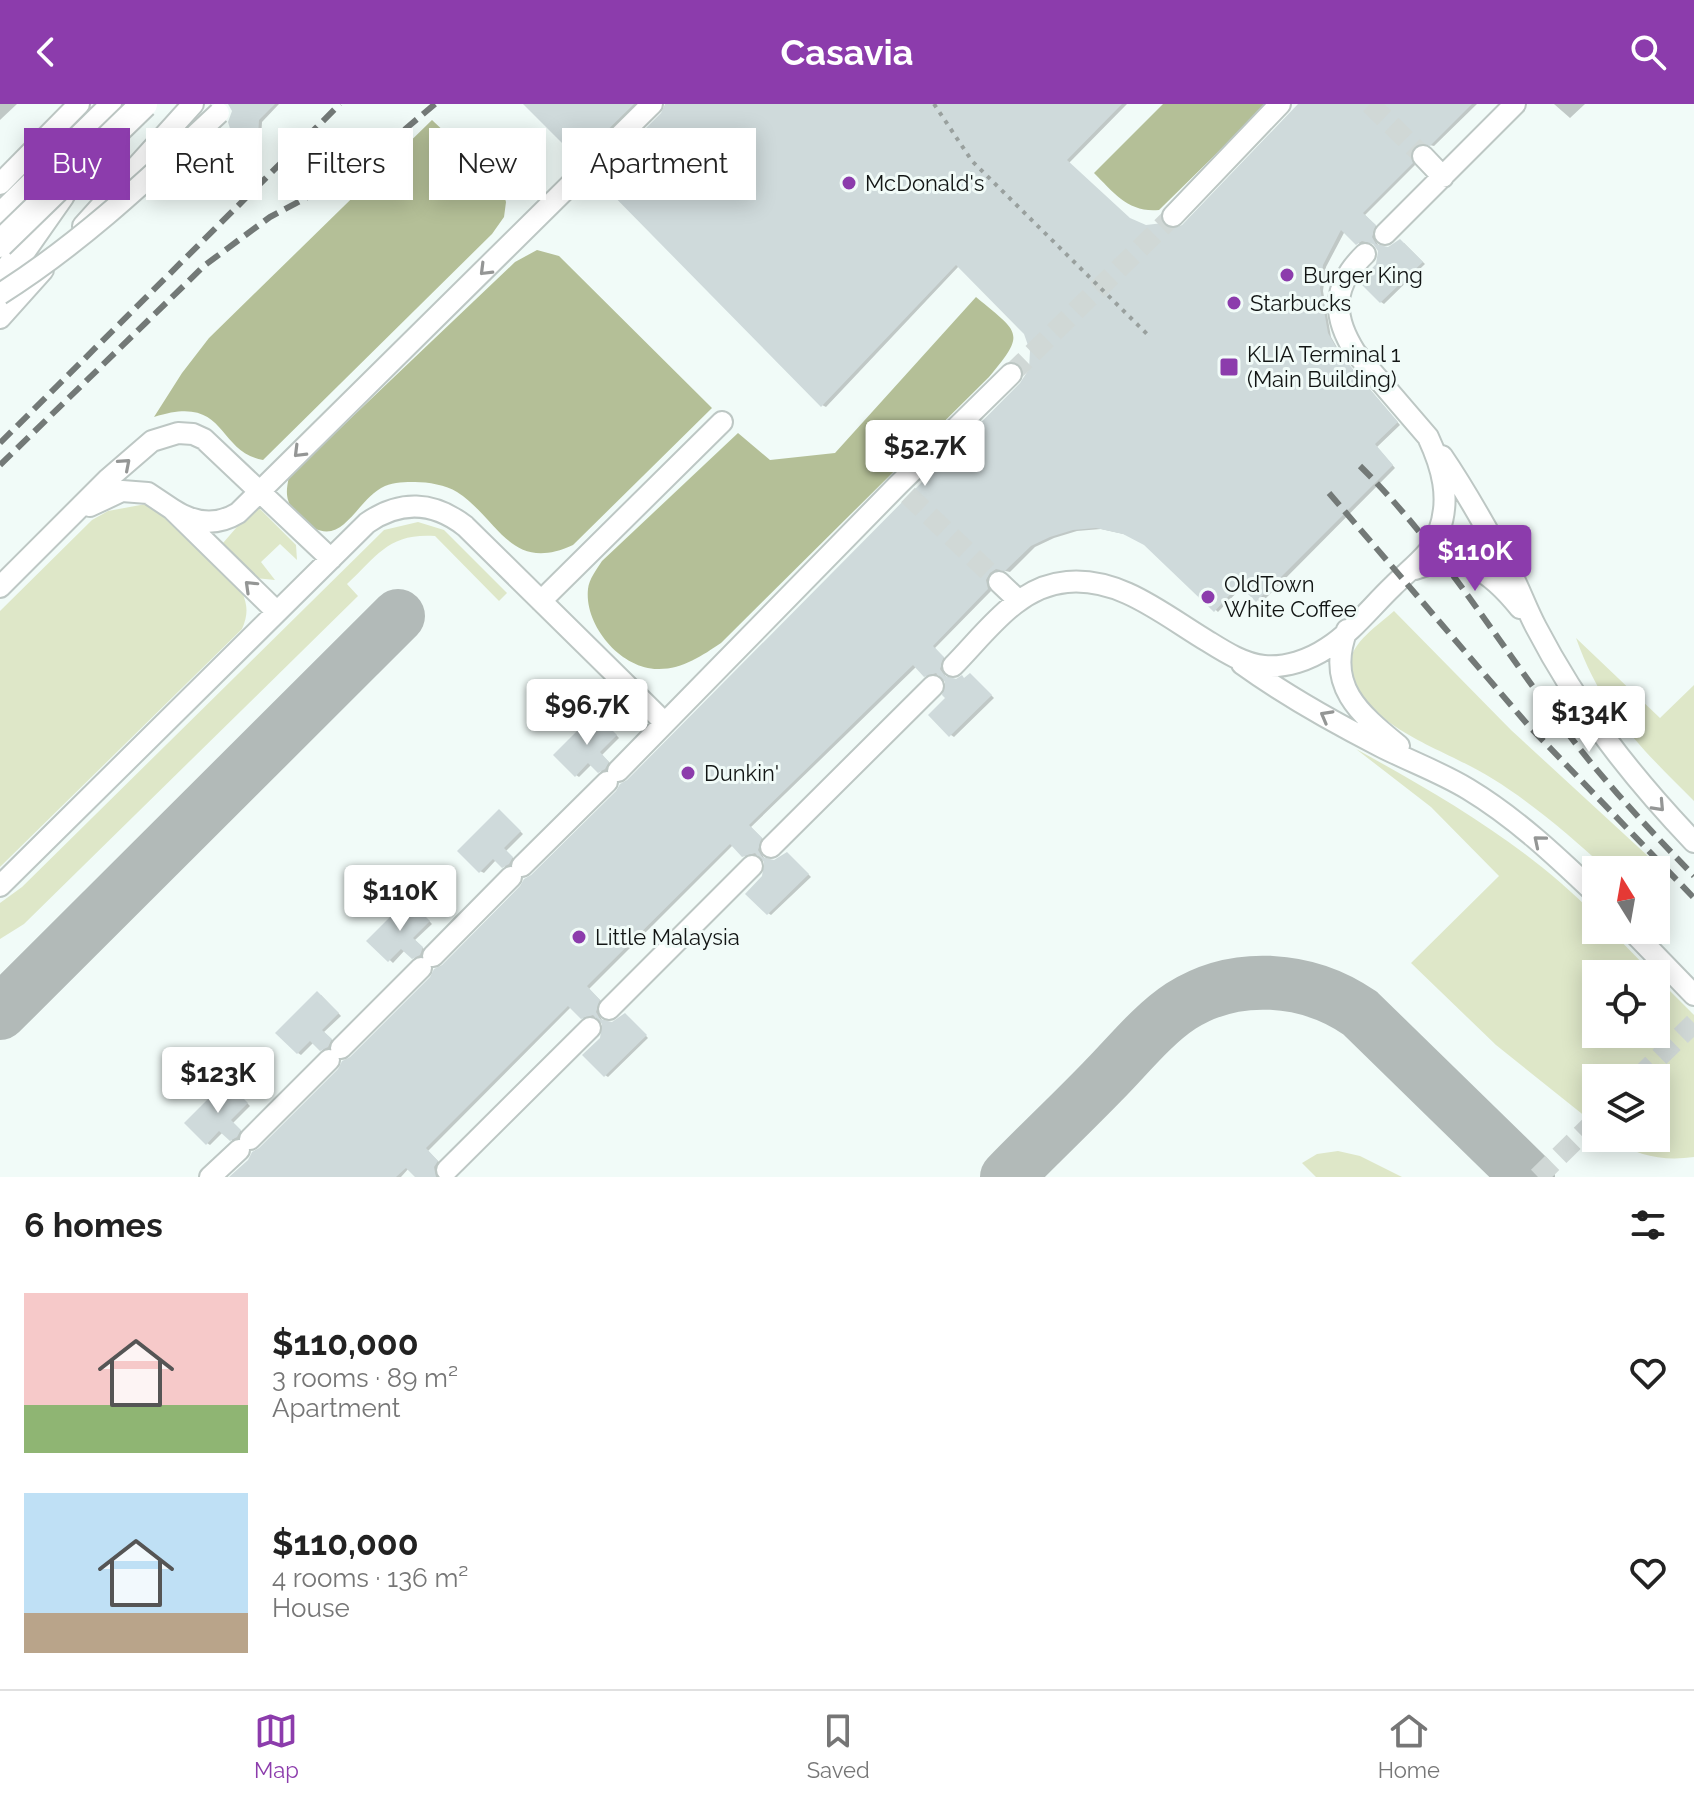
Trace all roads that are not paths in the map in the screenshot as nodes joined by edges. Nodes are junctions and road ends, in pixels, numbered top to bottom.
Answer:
1 (79, 104) edge
2 (111, 104) edge
3 (133, 104) edge
4 (144, 104) edge
5 (193, 104) edge
6 (652, 104) edge
7 (1280, 104) edge
8 (1515, 104) edge
9 (219, 113) dead end
10 (1423, 156) tunnel mouth
11 (1443, 177) junction
12 (0, 184) edge
13 (0, 213) edge
14 (1173, 216) tunnel mouth
15 (1385, 234) dead end
16 (0, 244) edge
17 (1365, 254) dead end
18 (0, 282) edge
19 (0, 294) edge
20 (0, 318) edge
21 (1011, 374) tunnel mouth
22 (722, 422) dead end
23 (1428, 437) junction
24 (259, 492) junction
25 (172, 509) junction
26 (69, 519) junction
27 (331, 559) junction
28 (1407, 572) junction
29 (999, 582) tunnel mouth
30 (0, 587) edge
31 (1018, 600) junction
32 (541, 601) junction
33 (277, 612) junction
34 (1536, 627) junction
35 (1347, 630) junction
36 (1228, 654) junction
37 (953, 666) dead end
38 (933, 686) dead end
39 (665, 723) junction
40 (1421, 763) junction
41 (1694, 842) edge
42 (771, 847) dead end
43 (752, 866) dead end
44 (1582, 881) edge
45 (0, 886) edge
46 (1645, 944) edge
47 (1694, 995) edge
48 (609, 1009) dead end
49 (590, 1028) dead end
50 (447, 1170) dead end
51 (210, 1177) edge

1 - 12 street
2 - 13 street
3 - 18 main road
4 - 16 main road, bridge
5 - 20 street
6 -> 24 street
7 - 14 street
8 - 11 street
9 - 19 street, bridge
10 - 11 street
11 - 15 street
17 - 23 street
21 - 39 street
22 - 32 street
23 - 28 street
23 - 34 street
24 - 25 street
26 -> 24 street
24 - 27 street
25 - 26 street
33 -> 25 street
26 - 30 street
27 - 32 street
27 - 33 street
28 - 34 street
28 - 35 street
29 - 31 street
31 - 36 street
31 - 37 street
32 - 39 street
33 - 45 street
34 -> 41 street
35 - 36 street
35 - 40 street
40 -> 36 street
38 - 42 street
39 - 51 street
44 -> 40 street
43 - 48 street
46 - 47 street
49 - 50 street

